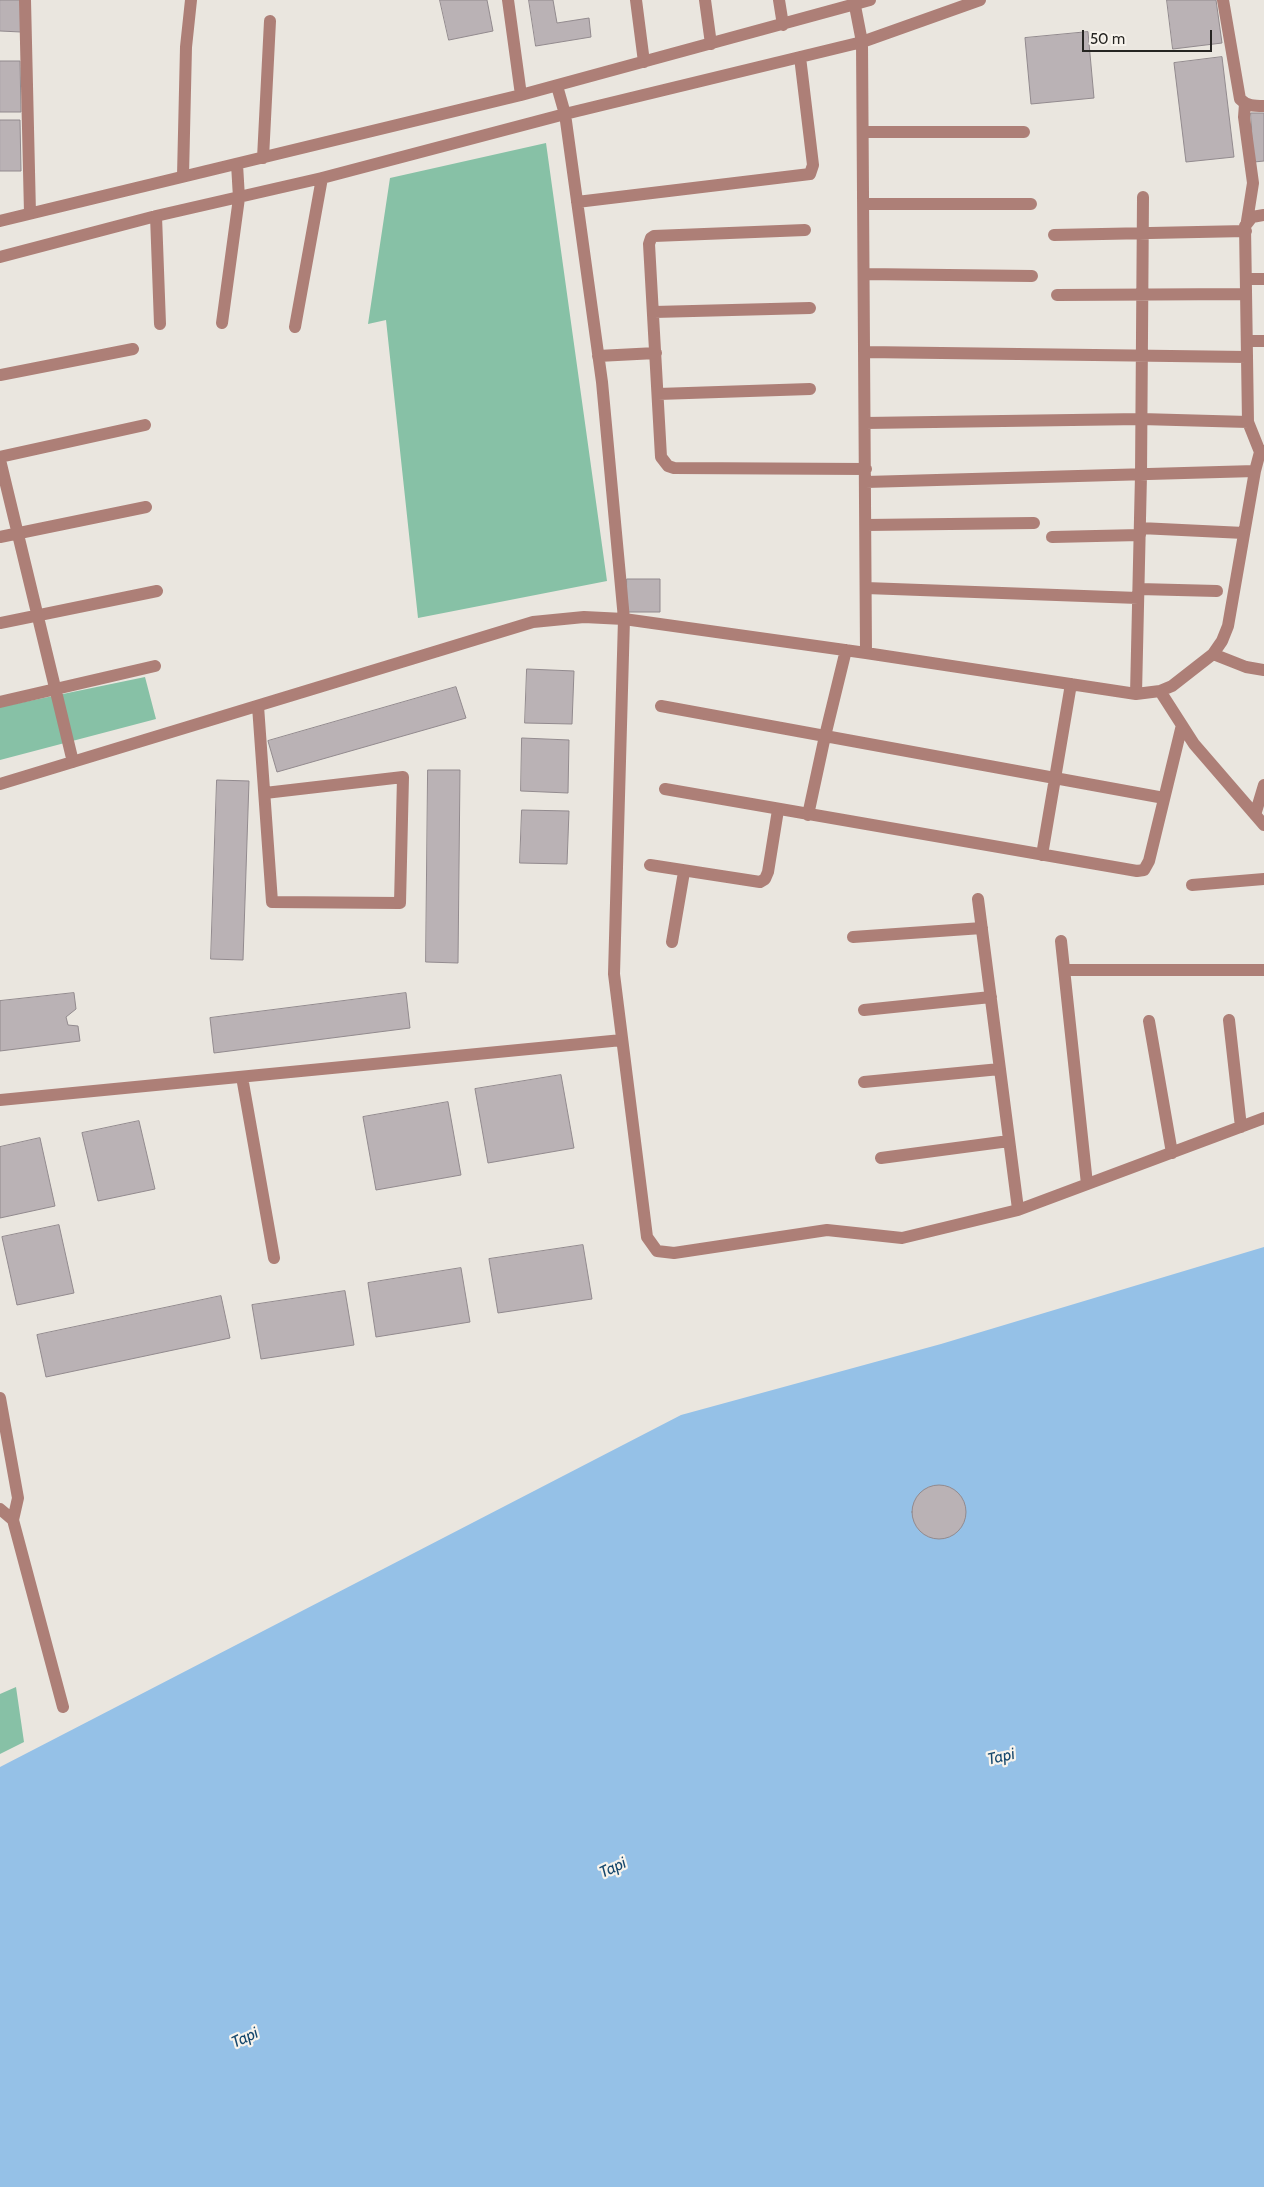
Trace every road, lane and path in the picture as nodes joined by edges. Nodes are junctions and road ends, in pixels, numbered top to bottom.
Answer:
1 (25, 0) edge
2 (191, 0) edge
3 (508, 0) edge
4 (636, 0) edge
5 (705, 0) edge
6 (779, 0) edge
7 (870, 0) edge
8 (980, 0) edge
9 (1223, 0) edge
10 (855, 6) junction
11 (270, 21) dead end
12 (783, 25) junction
13 (862, 42) junction
14 (711, 44) junction
15 (800, 57) junction
16 (644, 62) junction
17 (557, 86) junction
18 (521, 96) junction
19 (1244, 104) junction
20 (1264, 106) edge
21 (565, 114) junction
22 (863, 132) junction
23 (1024, 132) dead end
24 (262, 158) junction
25 (237, 164) junction
26 (183, 176) junction
27 (322, 178) junction
28 (1143, 197) dead end
29 (239, 198) junction
30 (577, 202) junction
31 (864, 204) junction
32 (1031, 204) dead end
33 (30, 214) junction
34 (1264, 215) edge
35 (156, 216) junction
36 (0, 221) edge
37 (1246, 226) junction
38 (805, 230) dead end
39 (1142, 233) junction
40 (1054, 235) dead end
41 (0, 257) edge
42 (864, 274) junction
43 (1032, 276) dead end
44 (1246, 279) junction
45 (1264, 279) edge
46 (1142, 294) junction
47 (1246, 294) junction
48 (1057, 295) dead end
49 (810, 308) dead end
50 (654, 312) junction
51 (222, 323) dead end
52 (160, 324) dead end
53 (295, 326) dead end
54 (1247, 341) junction
55 (1264, 342) edge
56 (133, 349) dead end
57 (656, 352) junction
58 (865, 352) junction
59 (598, 356) junction
60 (1142, 356) junction
61 (1247, 358) junction
62 (0, 375) edge
63 (810, 388) dead end
64 (658, 394) junction
65 (1141, 419) junction
66 (1248, 422) junction
67 (865, 423) junction
68 (145, 425) dead end
69 (1262, 451) edge
70 (0, 458) edge
71 (1255, 471) junction
72 (866, 475) junction
73 (1141, 475) junction
74 (146, 507) dead end
75 (1034, 523) dead end
76 (866, 525) junction
77 (1140, 532) junction
78 (18, 533) junction
79 (1244, 533) junction
80 (1052, 536) dead end
81 (0, 537) edge
82 (866, 588) junction
83 (157, 591) dead end
84 (1217, 591) dead end
85 (1138, 594) junction
86 (39, 615) junction
87 (624, 619) junction
88 (0, 623) edge
89 (846, 650) junction
90 (866, 653) junction
91 (1213, 654) junction
92 (154, 666) dead end
93 (1264, 670) edge
94 (1071, 684) junction
95 (56, 690) junction
96 (1160, 691) junction
97 (1136, 694) junction
98 (0, 702) edge
99 (258, 706) junction
100 (661, 706) dead end
101 (1182, 725) junction
102 (825, 736) junction
103 (73, 762) junction
104 (1055, 778) junction
105 (0, 784) edge
106 (1264, 785) edge
107 (665, 789) dead end
108 (265, 793) dead end
109 (1164, 798) junction
110 (778, 810) junction
111 (808, 815) junction
112 (1256, 815) junction
113 (1264, 825) edge
114 (1042, 855) junction
115 (650, 865) dead end
116 (684, 872) junction
117 (1264, 879) edge
118 (1192, 885) dead end
119 (978, 900) dead end
120 (982, 928) junction
121 (853, 937) dead end
122 (1061, 941) dead end
123 (672, 942) dead end
124 (1064, 970) junction
125 (1264, 970) edge
126 (991, 997) junction
127 (864, 1010) dead end
128 (1229, 1020) dead end
129 (1150, 1021) dead end
130 (622, 1040) junction
131 (1000, 1069) junction
132 (242, 1077) junction
133 (864, 1082) dead end
134 (0, 1100) edge
135 (1264, 1118) edge
136 (1241, 1127) junction
137 (1009, 1141) junction
138 (1172, 1153) junction
139 (881, 1158) dead end
140 (1087, 1184) junction
141 (1018, 1209) junction
142 (274, 1258) dead end
143 (0, 1398) edge
144 (0, 1509) edge
145 (13, 1520) junction
146 (63, 1707) dead end

1 - 33 street
2 - 26 street
3 - 18 street
4 - 16 street
5 - 14 street
6 - 12 street
7 - 10 street
8 - 13 street
9 - 19 street
10 - 12 street
10 - 13 street
11 - 24 street
12 - 14 street
13 - 15 street
13 - 22 street
14 - 16 street
15 - 21 street
15 - 30 street
16 - 17 street
17 - 18 street
17 - 21 street
18 - 24 street
19 - 20 street
19 - 37 street
21 - 27 street
21 - 30 street
22 - 23 street
22 - 31 street
24 - 25 street
25 - 26 street
25 - 29 street
26 - 33 street
27 - 29 street
27 - 53 street
28 - 39 street
29 - 35 street
29 - 51 street
30 - 59 street
31 - 32 street
31 - 42 street
33 - 36 street
34 - 37 street
35 - 41 street
35 - 52 street
37 - 39 street
37 - 44 street
38 - 50 street
39 - 40 street
39 - 46 street
42 - 43 street
42 - 58 street
44 - 45 street
44 - 47 street
46 - 47 street
46 - 48 street
46 - 60 street
47 - 54 street
49 - 50 street
50 - 57 street
54 - 55 street
54 - 61 street
56 - 62 street
57 - 59 street
57 - 64 street
58 - 60 street
58 - 67 street
59 - 87 street
60 - 61 street
60 - 65 street
61 - 66 street
63 - 64 street
64 - 72 street
65 - 66 street
65 - 67 street
65 - 73 street
66 - 69 street
67 - 72 street
68 - 70 street
69 - 71 street
70 - 78 street
71 - 73 street
71 - 79 street
72 - 73 street
72 - 76 street
73 - 77 street
74 - 78 street
75 - 76 street
76 - 82 street
77 - 79 street
77 - 80 street
77 - 85 street
78 - 81 street
78 - 86 street
79 - 91 street
82 - 85 street
82 - 90 street
83 - 86 street
84 - 85 street
85 - 97 street
86 - 88 street
86 - 95 street
87 - 89 street
87 - 99 street
87 - 130 street
89 - 90 street
89 - 102 street
90 - 94 street
91 - 93 street
91 - 96 street
92 - 95 street
94 - 97 street
94 - 104 street
95 - 98 street
95 - 103 street
96 - 97 street
96 - 101 street
99 - 103 street
99 - 108 street
100 - 102 street
101 - 109 street
101 - 112 street
102 - 104 street
102 - 111 street
103 - 105 street
104 - 109 street
104 - 114 street
106 - 112 street
107 - 110 street
109 - 114 street
110 - 111 street
110 - 116 street
111 - 114 street
112 - 113 street
115 - 116 street
116 - 123 street
117 - 118 street
119 - 120 street
120 - 121 street
120 - 126 street
122 - 124 street
124 - 125 street
124 - 140 street
126 - 127 street
126 - 131 street
128 - 136 street
129 - 138 street
130 - 132 street
130 - 141 street
131 - 133 street
131 - 137 street
132 - 134 street
132 - 142 street
135 - 136 street
136 - 138 street
137 - 139 street
137 - 141 street
138 - 140 street
140 - 141 street
143 - 145 street
144 - 145 street
145 - 146 street

